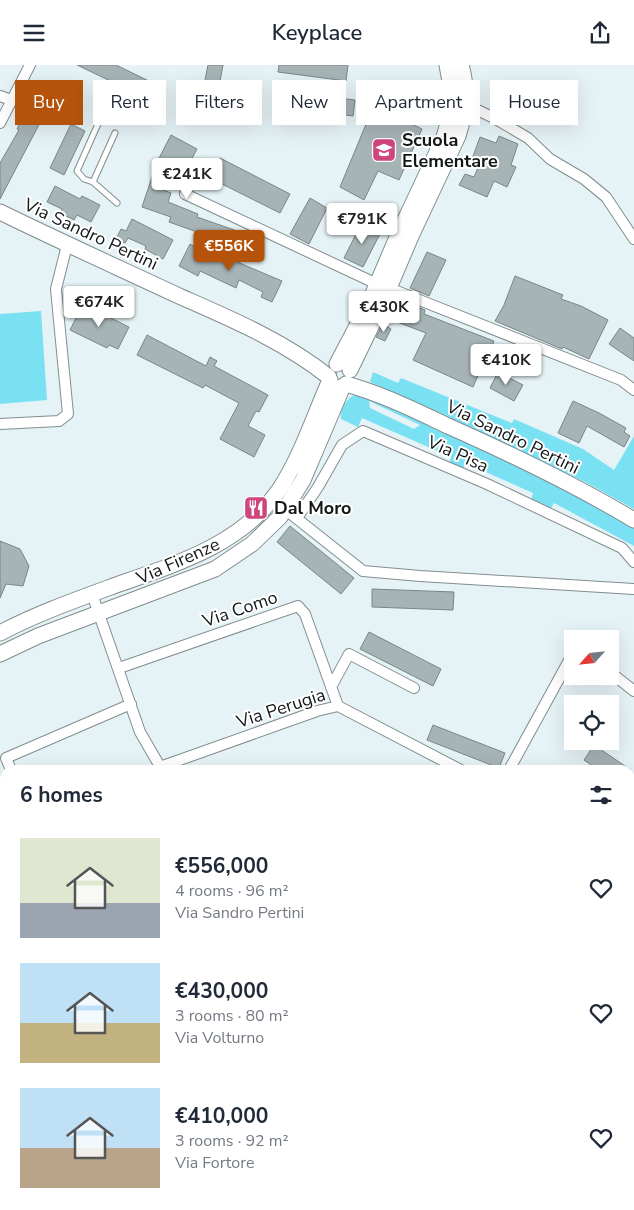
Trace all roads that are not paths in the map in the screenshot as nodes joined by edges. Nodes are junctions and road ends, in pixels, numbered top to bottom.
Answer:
1 (30, 65) edge
2 (446, 65) edge
3 (461, 65) edge
4 (449, 80) edge
5 (464, 80) edge
6 (0, 95) edge
7 (11, 100) junction
8 (480, 113) edge
9 (0, 123) edge
10 (98, 125) edge
11 (462, 125) edge
12 (115, 133) dead end
13 (93, 182) junction
14 (185, 194) dead end
15 (117, 203) dead end
16 (0, 212) edge
17 (634, 239) edge
18 (67, 245) junction
19 (383, 286) junction
20 (340, 375) junction
21 (634, 389) edge
22 (0, 424) edge
23 (291, 513) junction
24 (634, 519) edge
25 (634, 562) edge
26 (634, 589) edge
27 (92, 593) junction
28 (100, 613) junction
29 (0, 633) edge
30 (0, 654) edge
31 (119, 668) junction
32 (564, 670) edge
33 (619, 679) edge
34 (331, 687) junction
35 (414, 688) dead end
36 (634, 691) edge
37 (131, 704) junction
38 (338, 706) junction
39 (9, 765) edge
40 (159, 765) edge
41 (172, 765) edge
42 (451, 765) edge
43 (512, 765) edge

1 - 7 street
2 - 4 street
3 - 5 street
6 - 7 street
7 - 9 street
8 - 17 street
10 - 13 lane
11 - 19 street
12 - 13 lane
13 - 15 lane
14 - 19 street
16 - 18 street, Via Sandro Pertini
18 - 20 street, Via Sandro Pertini
18 - 22 street
19 - 20 street
19 - 21 street
20 - 23 street, Via Firenze
20 - 24 street, Via Sandro Pertini
20 - 27 street, Via Firenze
23 - 25 street, Via Pisa
23 - 26 street
23 - 28 street, Via Firenze
27 - 28 street
27 - 29 street, Via Firenze
28 - 30 street, Via Firenze
28 - 31 street
31 - 34 street, Via Como
31 - 37 street
32 - 43 street
33 - 36 street
34 - 35 street
34 - 38 street, Via Como
37 - 39 street
37 - 40 street
38 - 41 street, Via Perugia
38 - 42 street, Via Perugia

